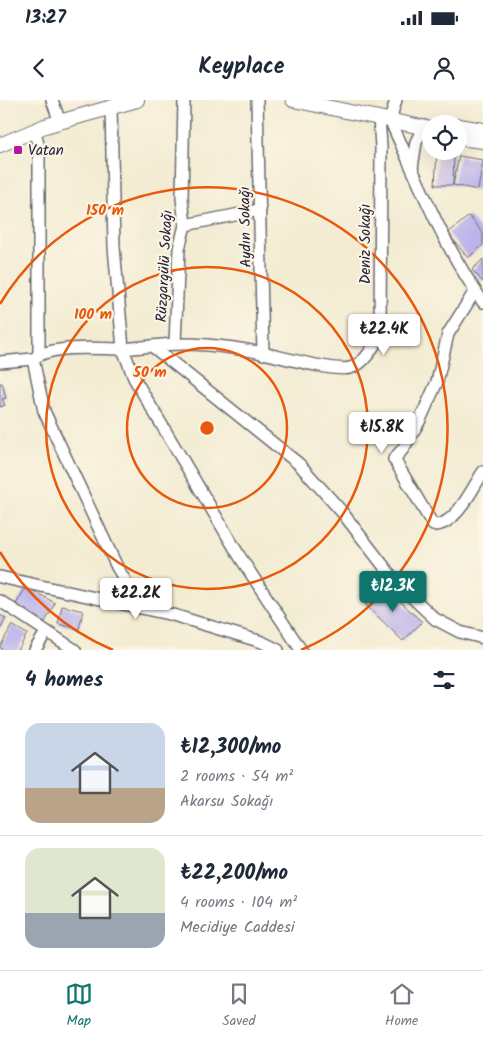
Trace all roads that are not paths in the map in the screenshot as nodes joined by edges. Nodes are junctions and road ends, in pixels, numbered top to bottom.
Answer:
1 (52, 100) edge
2 (137, 100) edge
3 (184, 100) edge
4 (257, 100) edge
5 (293, 100) edge
6 (396, 100) edge
7 (111, 106) junction
8 (384, 119) junction
9 (60, 122) junction
10 (422, 126) edge
11 (467, 127) edge
12 (483, 130) edge
13 (35, 131) junction
14 (422, 135) edge
15 (467, 139) edge
16 (483, 141) edge
17 (0, 145) edge
18 (412, 168) junction
19 (260, 210) junction
20 (185, 225) junction
21 (475, 291) junction
22 (483, 302) edge
23 (175, 343) junction
24 (152, 346) junction
25 (123, 349) junction
26 (263, 354) junction
27 (36, 357) junction
28 (0, 362) edge
29 (483, 472) edge
30 (0, 577) edge
31 (0, 602) edge
32 (141, 608) junction
33 (46, 632) junction
34 (483, 638) edge
35 (35, 650) edge
36 (75, 650) edge
37 (278, 650) edge
38 (301, 650) edge

1 - 9 street
2 - 7 main road
3 - 20 street, Rüzgargülü Sokağı
4 - 19 street, Aydın Sokağı
5 - 8 main road
6 - 8 street
7 - 9 main road
7 - 25 street
8 - 10 main road
8 - 18 street
8 - 26 street, Deniz Sokağı
9 - 13 main road
11 - 12 main road
13 - 17 main road
13 - 27 street
14 - 18 street
15 - 16 main road
18 - 21 street
19 - 20 street
19 - 26 street, Aydın Sokağı
20 - 23 street, Rüzgargülü Sokağı
21 - 22 street
21 - 29 street
23 - 24 street, Deniz Sokağı
23 - 26 street, Deniz Sokağı
24 - 25 street, Deniz Sokağı
24 - 34 street
25 - 27 street, Deniz Sokağı
25 - 38 street
27 - 28 street, Deniz Sokağı
27 - 32 street
30 - 32 street
31 - 33 street
32 - 37 street
33 - 35 street
33 - 36 street

